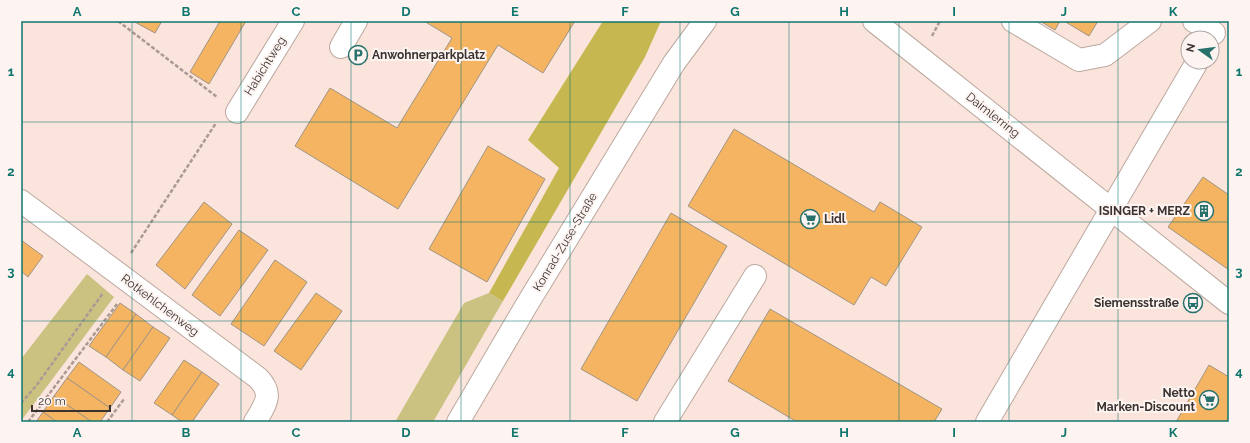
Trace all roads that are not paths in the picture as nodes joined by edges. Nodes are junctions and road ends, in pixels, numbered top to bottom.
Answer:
1 (293, 21) edge
2 (356, 21) edge
3 (689, 21) edge
4 (705, 21) edge
5 (874, 21) edge
6 (1013, 21) edge
7 (1150, 21) edge
8 (1194, 21) edge
9 (1213, 30) edge
10 (341, 47) dead end
11 (674, 63) junction
12 (1192, 70) edge
13 (237, 112) road end
14 (21, 201) edge
15 (1112, 210) junction
16 (755, 276) dead end
17 (1229, 303) edge
18 (254, 422) edge
19 (458, 422) edge
20 (665, 422) edge
21 (987, 422) edge

1 - 13 street, Habichtweg
2 - 10 street
3 - 11 street, Konrad-Zuse-Straße
4 - 11 street, Konrad-Zuse-Straße
5 - 15 street, Daimlerring
6 - 7 street
8 - 9 street
11 - 19 street, Konrad-Zuse-Straße
12 - 15 street
14 - 18 street, Rotkehlchenweg
15 - 17 street, Daimlerring
15 - 21 street
16 - 20 street

